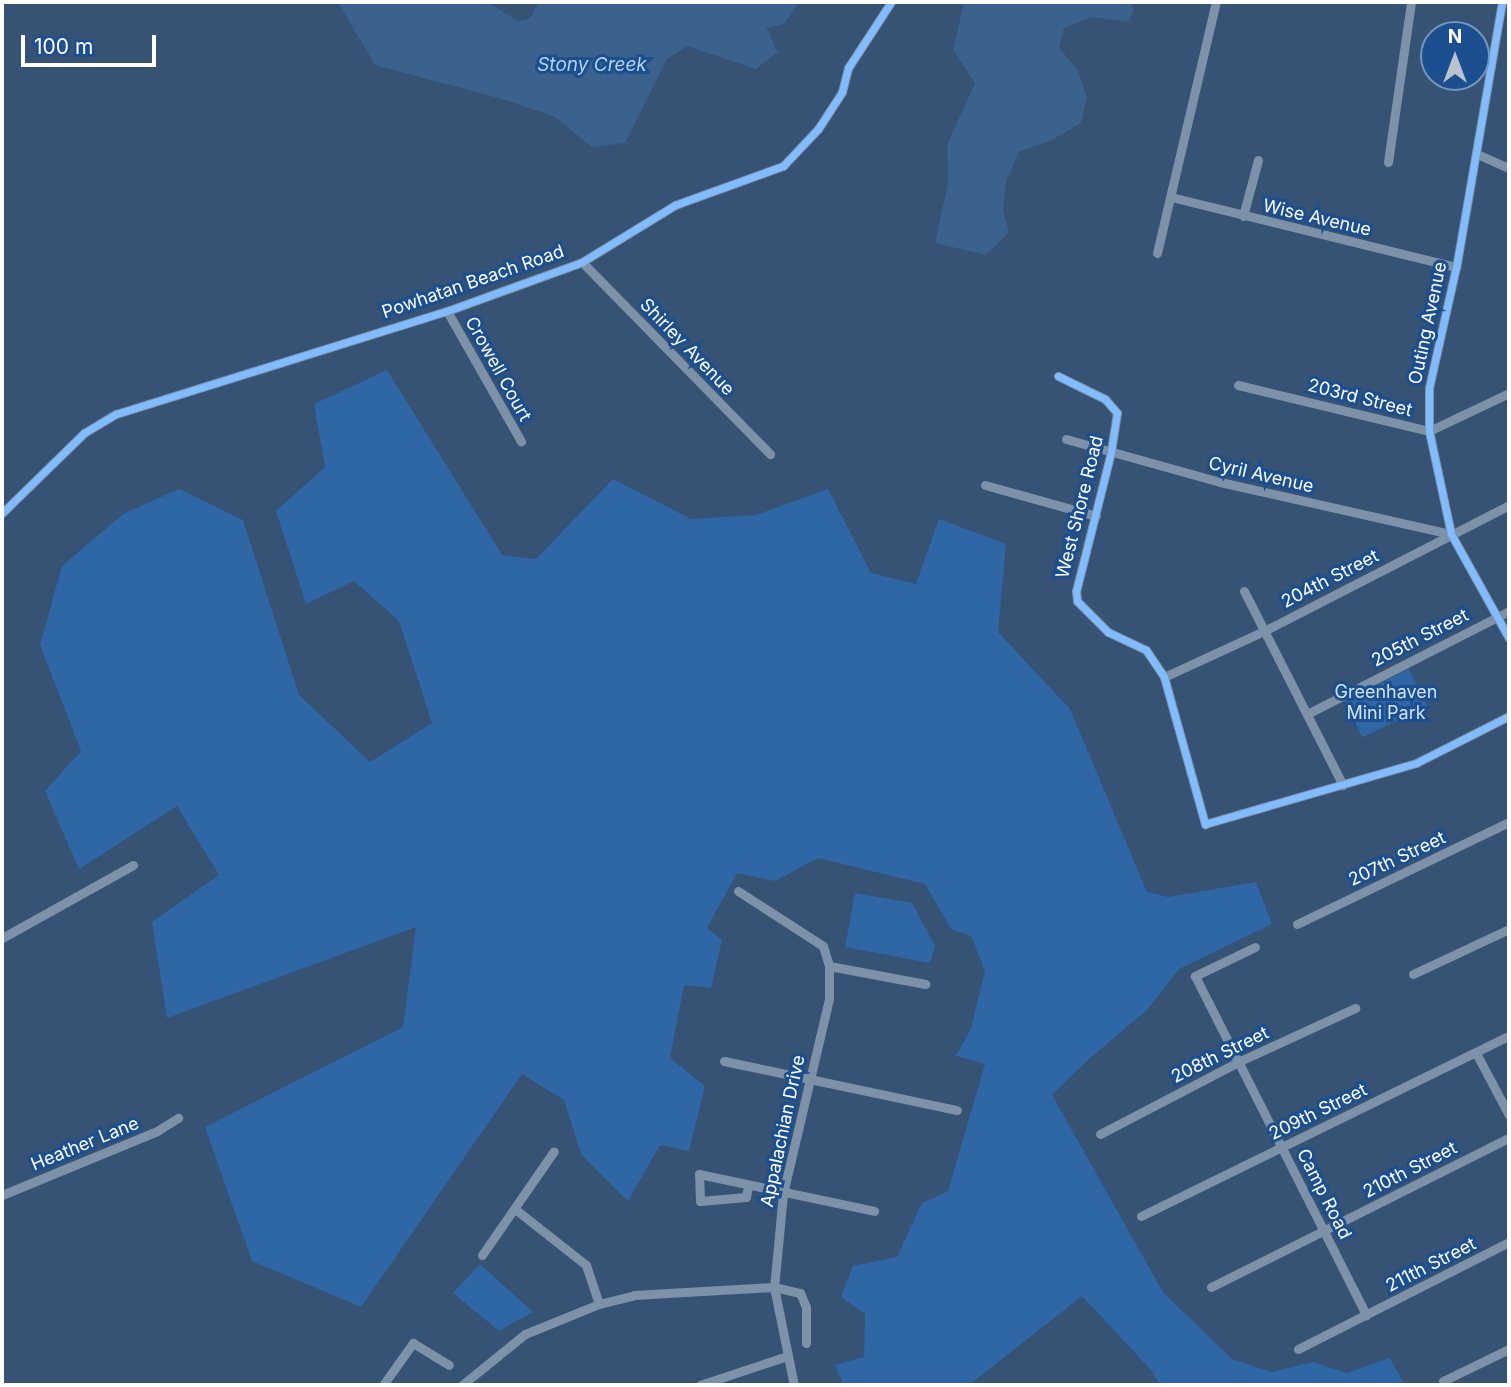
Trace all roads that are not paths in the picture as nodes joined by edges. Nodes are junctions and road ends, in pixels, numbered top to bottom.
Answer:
1 (891, 2) edge
2 (1216, 2) edge
3 (1412, 2) edge
4 (1502, 2) edge
5 (1477, 154) junction
6 (1258, 160) dead end
7 (1388, 162) dead end
8 (1509, 168) edge
9 (1171, 197) junction
10 (1244, 216) junction
11 (1157, 253) dead end
12 (582, 262) junction
13 (1456, 267) junction
14 (447, 312) junction
15 (1058, 376) dead end
16 (1238, 384) dead end
17 (1509, 393) edge
18 (1429, 431) junction
19 (1066, 439) dead end
20 (521, 441) dead end
21 (1111, 452) junction
22 (770, 454) dead end
23 (985, 485) dead end
24 (1509, 505) edge
25 (2, 513) edge
26 (1096, 516) junction
27 (1451, 534) junction
28 (1244, 592) dead end
29 (1509, 611) edge
30 (1498, 616) junction
31 (1266, 630) junction
32 (1509, 638) edge
33 (1164, 677) junction
34 (1307, 713) junction
35 (1509, 716) edge
36 (1343, 785) junction
37 (1509, 822) edge
38 (133, 865) dead end
39 (738, 891) dead end
40 (1297, 924) dead end
41 (1509, 929) edge
42 (2, 938) edge
43 (1255, 947) dead end
44 (829, 966) junction
45 (1413, 974) dead end
46 (925, 984) dead end
47 (1355, 1008) dead end
48 (1509, 1036) edge
49 (1476, 1053) junction
50 (724, 1061) dead end
51 (1240, 1061) junction
52 (809, 1079) junction
53 (957, 1110) dead end
54 (1509, 1115) edge
55 (178, 1118) dead end
56 (1100, 1133) dead end
57 (1509, 1138) edge
58 (1283, 1146) junction
59 (554, 1152) dead end
60 (748, 1186) junction
61 (783, 1194) junction
62 (2, 1195) edge
63 (515, 1209) junction
64 (874, 1211) dead end
65 (1141, 1216) dead end
66 (1326, 1231) junction
67 (1509, 1242) edge
68 (482, 1255) dead end
69 (774, 1287) junction
70 (1211, 1287) dead end
71 (599, 1304) junction
72 (1366, 1315) junction
73 (806, 1343) dead end
74 (1298, 1349) dead end
75 (1509, 1349) edge
76 (787, 1356) junction
77 (449, 1365) dead end
78 (1443, 1381) dead end
79 (383, 1385) edge
80 (462, 1385) edge
81 (700, 1385) edge
82 (794, 1385) edge

1 - 12 street, Powhatan Beach Road
2 - 9 street
3 - 7 street
4 - 5 street, Outing Avenue
5 - 8 street
5 - 13 street, Outing Avenue
6 - 10 street
9 - 10 street, Wise Avenue
9 - 11 street
10 - 13 street, Wise Avenue
12 - 14 street, Powhatan Beach Road
12 - 22 street, Shirley Avenue
13 - 18 street, Outing Avenue
14 - 20 street, Crowell Court
14 - 25 street, Powhatan Beach Road
15 - 21 street, West Shore Road
16 - 18 street, 203rd Street
17 - 18 street, 203rd Street
18 - 27 street, Outing Avenue
19 - 21 street, Cyril Avenue
21 - 26 street, West Shore Road
21 - 27 street, Cyril Avenue
23 - 26 street
24 - 27 street, 204th Street
26 - 33 street, West Shore Road
27 - 30 street, Outing Avenue
27 - 31 street, 204th Street
28 - 31 street
29 - 30 street, 205th Street
30 - 32 street, Outing Avenue
30 - 34 street, 205th Street
31 - 33 street, 204th Street
31 - 34 street
33 - 36 street, West Shore Road
34 - 36 street
35 - 36 street
37 - 40 street, 207th Street
38 - 42 street
39 - 44 street
41 - 45 street
43 - 51 street, Camp Road
44 - 46 street
44 - 52 street, Appalachian Drive
47 - 51 street, 208th Street
48 - 49 street, 209th Street
49 - 54 street
49 - 58 street, 209th Street
50 - 52 street
51 - 56 street, 208th Street
51 - 58 street, Camp Road
52 - 53 street
52 - 61 street, Appalachian Drive
55 - 62 street, Heather Lane
57 - 66 street, 210th Street
58 - 65 street, 209th Street
58 - 66 street, Camp Road
59 - 63 street
60 - 60 street
60 - 61 street
61 - 64 street
61 - 69 street, Appalachian Drive
63 - 68 street
63 - 71 street
66 - 70 street, 210th Street
66 - 72 street, Camp Road
67 - 72 street, 211th Street
69 - 71 street
69 - 73 street
69 - 76 street, Appalachian Drive
71 - 80 street
72 - 74 street, 211th Street
75 - 78 street
76 - 81 street
76 - 82 street, Appalachian Drive
77 - 79 street

